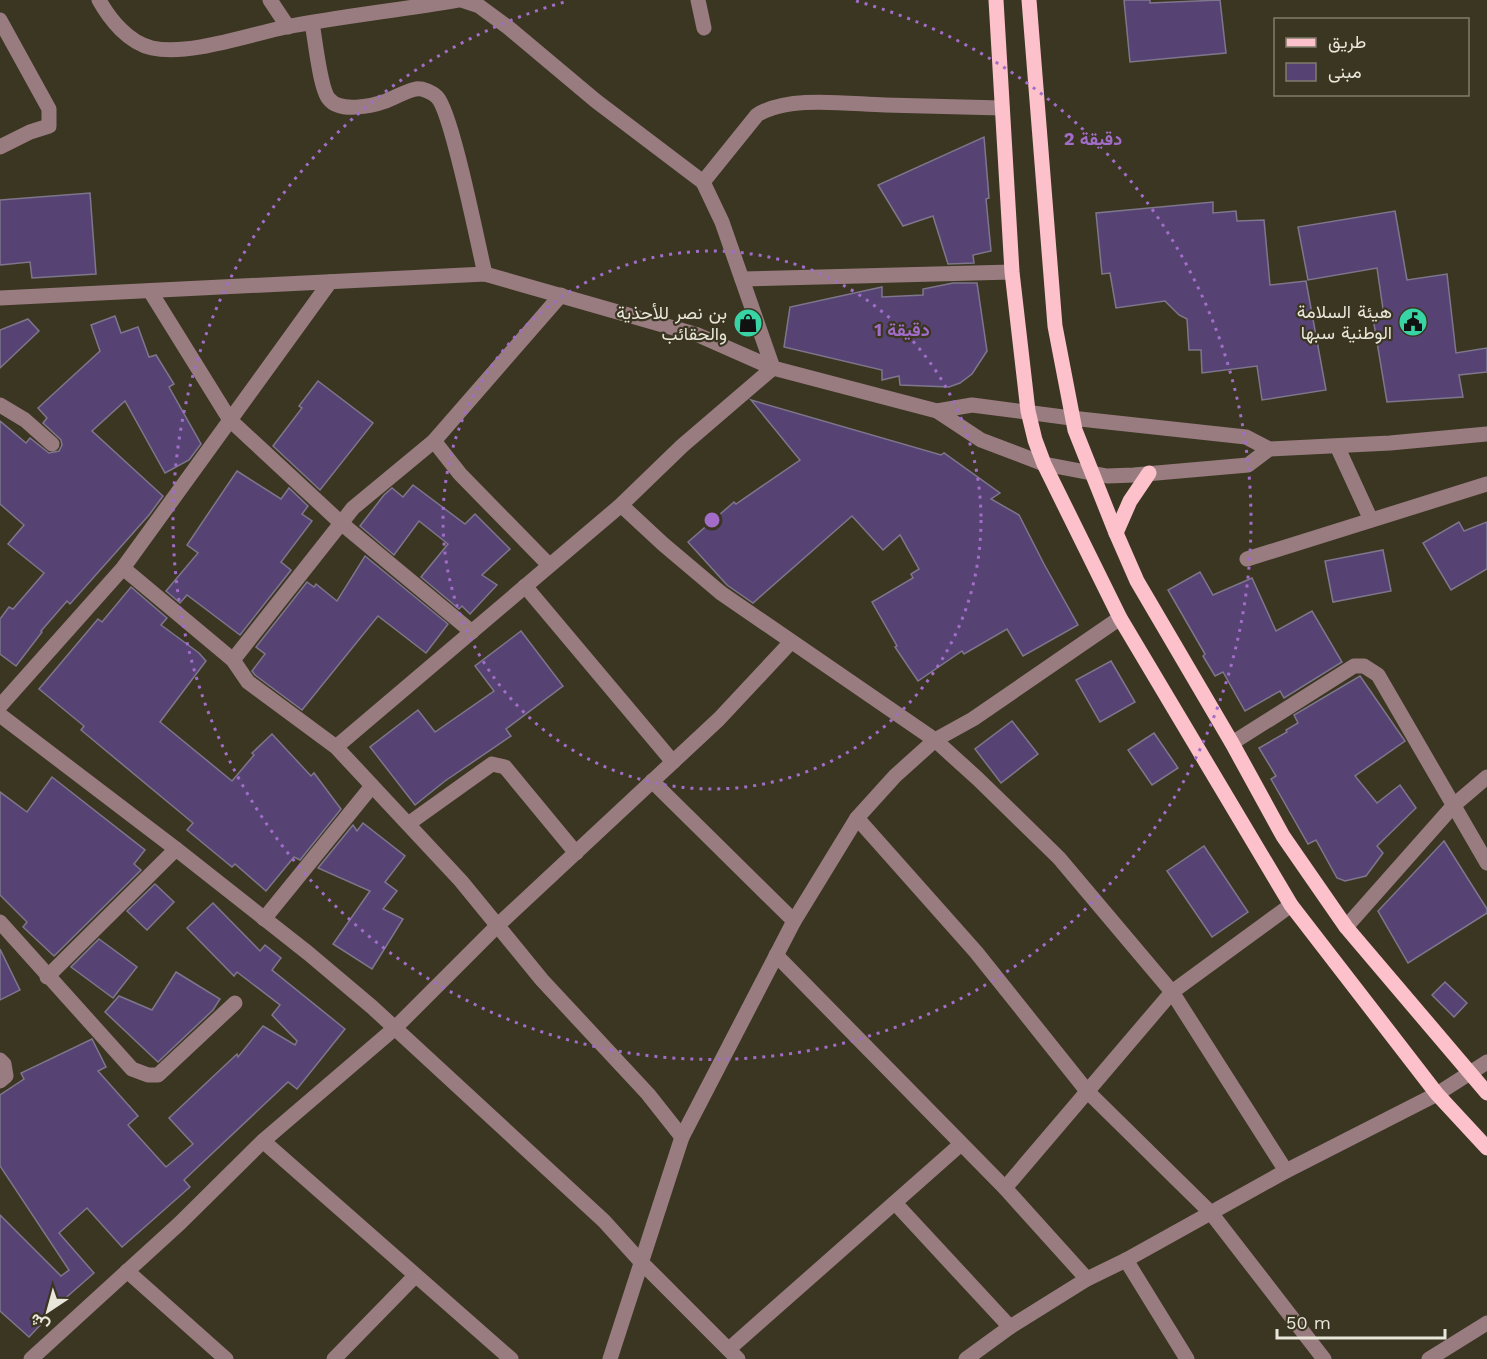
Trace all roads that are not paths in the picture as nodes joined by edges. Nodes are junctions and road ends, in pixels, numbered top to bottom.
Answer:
1 (99, 0) edge
2 (270, 0) edge
3 (460, 0) edge
4 (698, 0) edge
5 (996, 0) edge
6 (1029, 0) edge
7 (0, 20) edge
8 (312, 23) junction
9 (288, 27) junction
10 (705, 28) dead end
11 (1002, 108) junction
12 (0, 147) edge
13 (703, 182) junction
14 (1012, 272) junction
15 (485, 274) junction
16 (742, 279) junction
17 (330, 282) junction
18 (150, 291) junction
19 (561, 295) junction
20 (0, 298) edge
21 (774, 368) junction
22 (0, 405) edge
23 (937, 411) junction
24 (1028, 411) junction
25 (1071, 418) junction
26 (230, 420) junction
27 (1487, 434) edge
28 (434, 441) junction
29 (52, 444) dead end
30 (1337, 446) junction
31 (1269, 449) junction
32 (1044, 464) junction
33 (1149, 473) junction
34 (1091, 474) junction
35 (1487, 484) edge
36 (621, 506) junction
37 (1371, 520) junction
38 (341, 524) junction
39 (1116, 533) junction
40 (1247, 559) dead end
41 (549, 565) junction
42 (123, 568) junction
43 (525, 586) junction
44 (1120, 618) junction
45 (472, 632) junction
46 (791, 642) junction
47 (233, 660) junction
48 (0, 706) edge
49 (0, 715) edge
50 (935, 740) junction
51 (1232, 743) junction
52 (336, 747) junction
53 (672, 762) junction
54 (1487, 777) edge
55 (652, 781) junction
56 (372, 786) junction
57 (1455, 805) junction
58 (857, 818) junction
59 (408, 824) junction
60 (176, 849) junction
61 (576, 853) junction
62 (1487, 863) edge
63 (1291, 905) junction
64 (264, 919) junction
65 (794, 921) junction
66 (0, 922) edge
67 (498, 925) junction
68 (1346, 927) junction
69 (776, 955) junction
70 (47, 977) junction
71 (1172, 992) junction
72 (235, 1003) dead end
73 (395, 1028) junction
74 (0, 1060) edge
75 (1487, 1062) edge
76 (1470, 1073) junction
77 (0, 1082) edge
78 (1087, 1091) junction
79 (1487, 1093) edge
80 (1437, 1094) junction
81 (682, 1137) junction
82 (263, 1141) junction
83 (961, 1144) junction
84 (1487, 1148) edge
85 (1286, 1171) junction
86 (1005, 1188) junction
87 (896, 1204) junction
88 (1211, 1213) junction
89 (1126, 1260) junction
90 (642, 1263) junction
91 (127, 1271) junction
92 (416, 1276) junction
93 (1087, 1279) junction
94 (1487, 1323) edge
95 (1011, 1327) junction
96 (734, 1354) edge
97 (31, 1359) edge
98 (226, 1359) edge
99 (334, 1359) edge
100 (511, 1359) edge
101 (610, 1359) edge
102 (966, 1359) edge
103 (1187, 1359) edge
104 (1324, 1359) edge
105 (1429, 1359) edge

1 - 9 street
2 - 9 street
3 - 8 street
3 - 13 street
4 - 10 street
5 - 11 main road
6 - 25 main road
7 - 12 street
8 - 9 street
8 - 15 street
11 - 13 street
11 - 14 main road
13 - 16 street
14 - 16 street
14 - 24 main road
15 - 17 street
15 - 19 street
16 - 21 street
17 - 18 street
17 - 26 street
18 - 20 street
18 - 26 street
19 - 21 street
19 - 28 street
21 - 23 street
21 - 36 street
22 - 29 street
23 - 24 street
23 - 32 street
24 - 25 street
24 - 32 main road
25 - 31 street
25 - 34 main road
26 - 38 street
26 - 42 street
27 - 30 street
28 - 38 street
28 - 41 street
30 - 31 street
30 - 37 street
31 - 33 street
32 - 34 street
32 - 44 main road
33 - 34 street
33 - 39 main road
34 - 39 main road
35 - 37 street
36 - 41 street
36 - 46 street
37 - 40 street
38 - 45 street
38 - 47 street
39 - 51 main road
41 - 43 street
42 - 47 street
42 - 48 street
43 - 45 street
43 - 53 street
44 - 50 street
44 - 63 main road
45 - 52 street
46 - 50 street
46 - 53 street
47 - 52 street
49 - 60 street
50 - 58 street
50 - 71 street
51 - 57 street
51 - 68 main road
52 - 56 street
53 - 55 street
54 - 57 street
55 - 61 street
55 - 65 street
56 - 59 street
56 - 64 street
57 - 62 street
57 - 68 street
58 - 65 street
58 - 78 street
59 - 61 street
59 - 67 street
60 - 64 street
60 - 70 street
61 - 67 street
63 - 71 street
63 - 80 main road
64 - 73 street
65 - 69 street
66 - 70 street
67 - 73 street
67 - 81 street
68 - 76 main road
69 - 81 street
69 - 83 street
70 - 72 street
71 - 78 street
71 - 85 street
73 - 82 street
73 - 90 street
74 - 77 street
75 - 76 street
76 - 79 main road
76 - 80 street
78 - 86 street
78 - 88 street
80 - 84 main road
80 - 85 street
81 - 90 street
82 - 91 street
82 - 92 street
83 - 86 street
83 - 87 street
85 - 88 street
86 - 93 street
87 - 95 street
87 - 96 street
88 - 89 street
88 - 104 street
89 - 93 street
89 - 103 street
90 - 96 street
90 - 101 street
91 - 97 street
91 - 98 street
92 - 99 street
92 - 100 street
93 - 95 street
94 - 105 street
95 - 102 street

